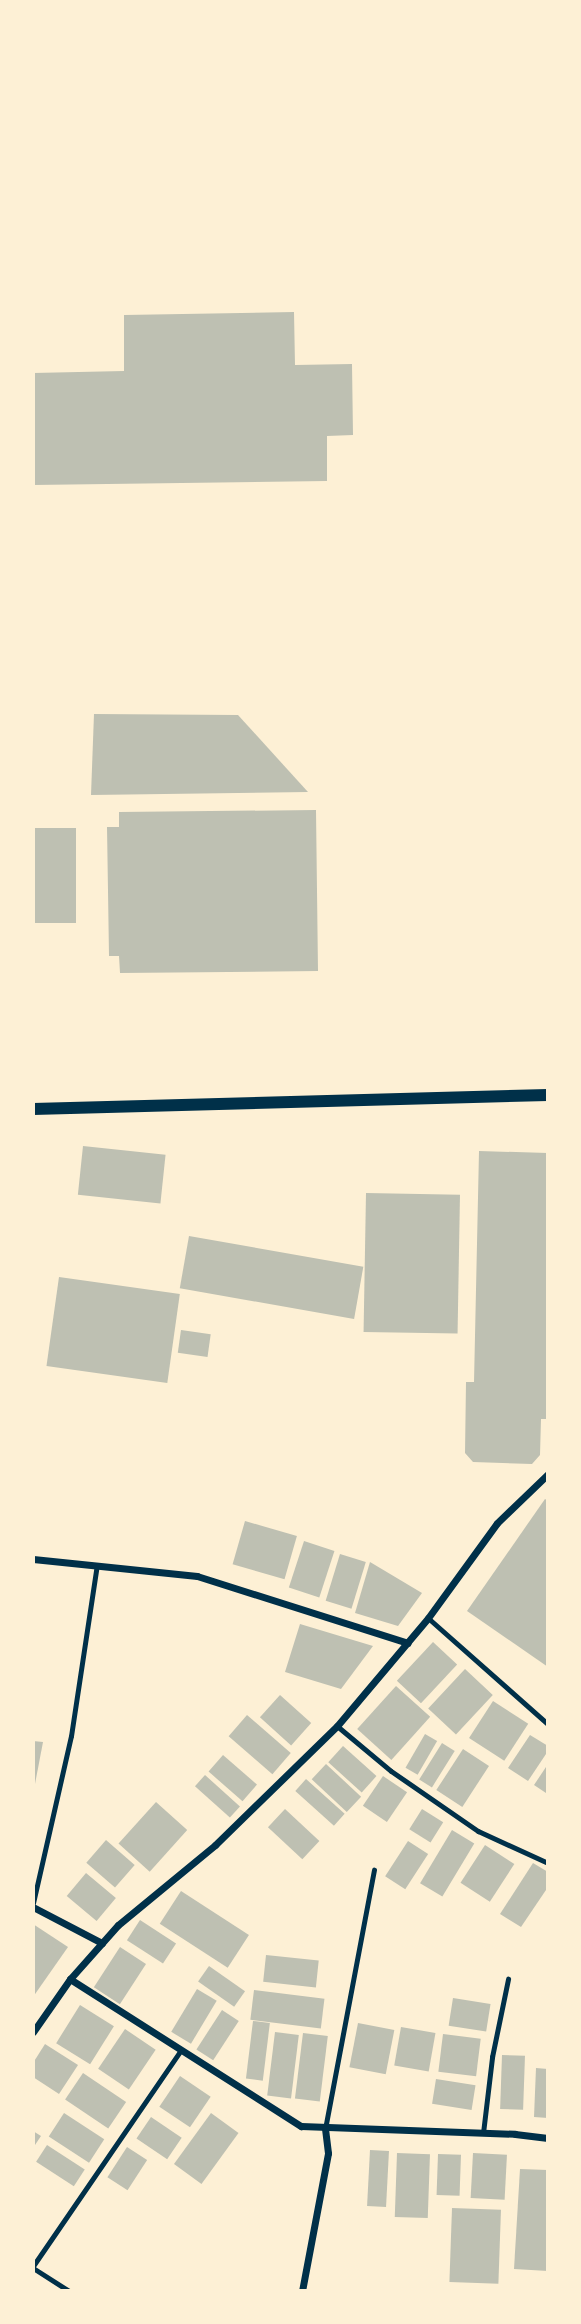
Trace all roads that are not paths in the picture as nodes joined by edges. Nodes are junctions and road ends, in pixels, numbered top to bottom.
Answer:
1 (548, 1095) edge
2 (33, 1109) edge
3 (548, 1474) edge
4 (33, 1559) edge
5 (97, 1565) junction
6 (428, 1618) junction
7 (408, 1643) junction
8 (548, 1724) edge
9 (337, 1726) junction
10 (548, 1863) edge
11 (374, 1870) dead end
12 (33, 1905) edge
13 (102, 1943) junction
14 (70, 1979) junction
15 (508, 1979) dead end
16 (33, 2032) edge
17 (181, 2050) junction
18 (325, 2129) junction
19 (484, 2133) junction
20 (548, 2138) edge
21 (33, 2267) edge
22 (69, 2291) edge
23 (302, 2291) edge

1 - 2 street
3 - 6 street
4 - 5 street
5 - 7 street
5 - 12 lane
6 - 7 street
6 - 8 lane
7 - 9 street
9 - 10 lane
9 - 13 street
11 - 18 lane
12 - 13 street
13 - 14 street
14 - 16 street
14 - 17 street
15 - 19 lane
17 - 18 street
17 - 21 lane
18 - 19 street
18 - 23 street
19 - 20 street
21 - 22 lane

